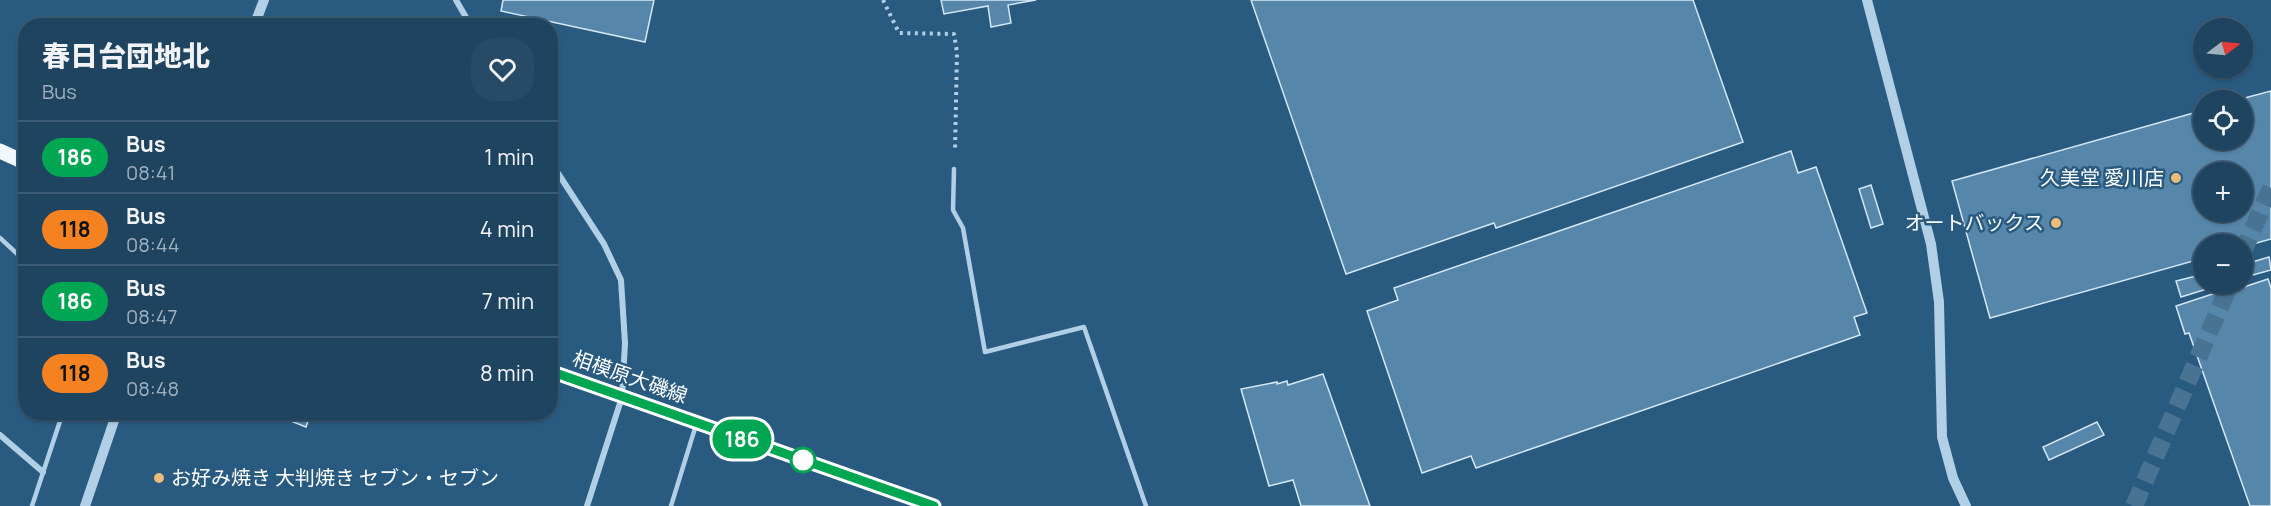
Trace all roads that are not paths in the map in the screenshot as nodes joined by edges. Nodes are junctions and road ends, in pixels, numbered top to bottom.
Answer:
1 (264, 0) edge
2 (456, 0) edge
3 (1867, 0) edge
4 (257, 18) edge
5 (466, 18) edge
6 (0, 150) edge
7 (18, 159) edge
8 (954, 169) road end
9 (558, 173) edge
10 (0, 238) edge
11 (18, 255) edge
12 (558, 374) edge
13 (622, 397) junction
14 (60, 420) edge
15 (114, 420) edge
16 (696, 423) junction
17 (0, 435) edge
18 (43, 472) junction
19 (924, 504) edge
20 (32, 506) edge
21 (85, 506) edge
22 (588, 506) edge
23 (671, 506) edge
24 (1146, 506) edge
25 (1965, 506) edge

1 - 4 street
2 - 5 street
3 - 25 street
6 - 7 main road
8 - 24 lane
9 - 13 street
10 - 11 lane
12 - 13 main road, 相模原大磯線
13 - 16 main road, 相模原大磯線
13 - 22 street
14 - 18 lane
15 - 21 street
16 - 19 main road, 相模原大磯線
16 - 23 lane
17 - 18 street
18 - 20 lane

